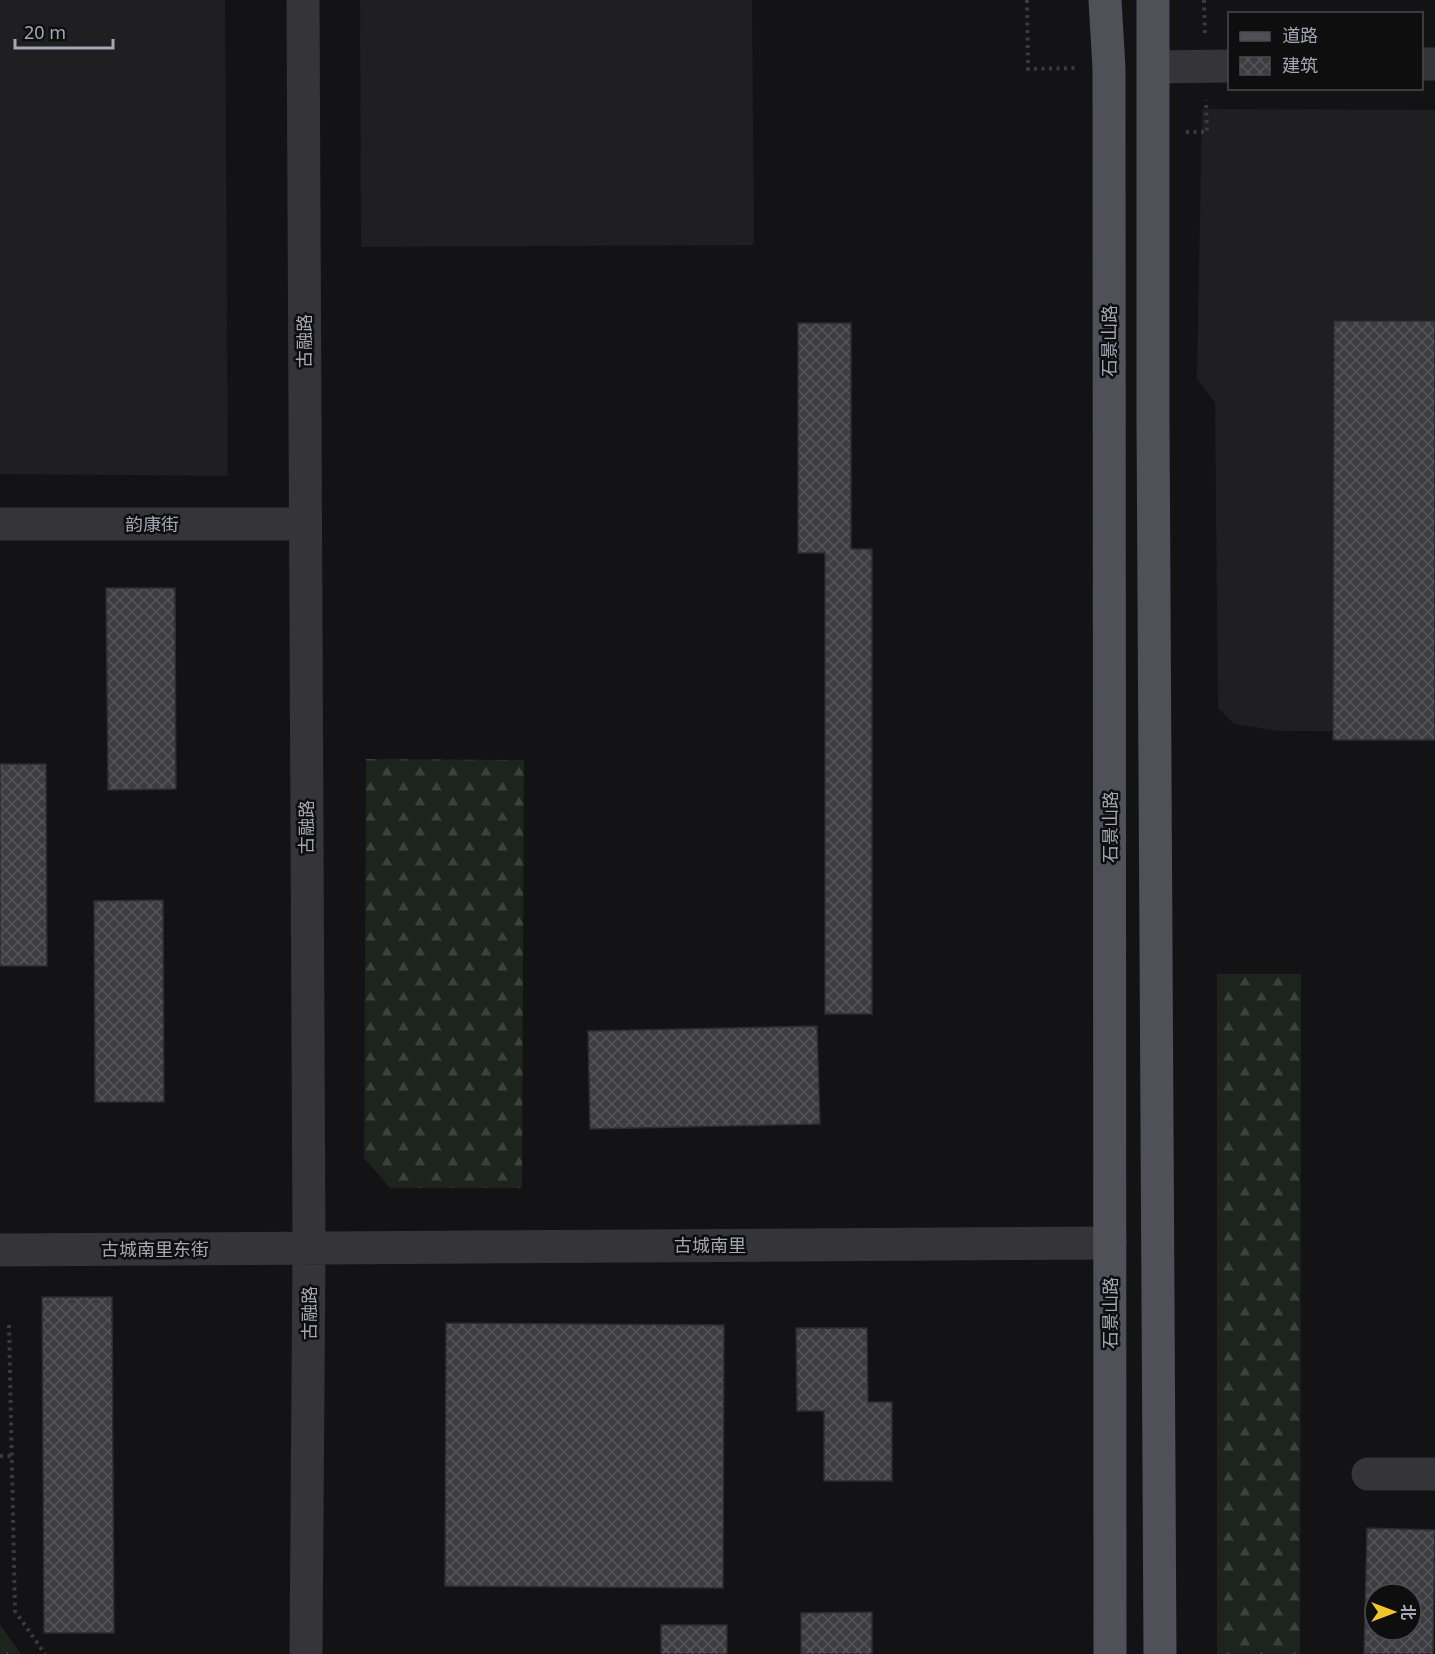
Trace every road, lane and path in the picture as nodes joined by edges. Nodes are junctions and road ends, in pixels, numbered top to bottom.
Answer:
1 (303, 0) edge
2 (1027, 0) edge
3 (1105, 0) edge
4 (1153, 0) edge
5 (1228, 66) edge
6 (1154, 67) junction
7 (1109, 68) junction
8 (1206, 98) dead end
9 (1207, 132) dead end
10 (0, 524) edge
11 (304, 524) junction
12 (1110, 1243) junction
13 (309, 1248) junction
14 (0, 1250) edge
15 (9, 1325) dead end
16 (0, 1456) edge
17 (12, 1456) junction
18 (1368, 1474) dead end
19 (1435, 1474) edge
20 (45, 1654) edge
21 (306, 1654) edge
22 (1110, 1654) edge
23 (1160, 1654) edge

1 - 11 street, 古融路
2 - 7 path
3 - 7 main road, 石景山路
4 - 6 main road
5 - 6 street
6 - 23 main road
7 - 12 main road, 石景山路
8 - 9 path
10 - 11 street, 韵康街
11 - 13 street, 古融路
12 - 13 street, 古城南里
12 - 22 main road, 石景山路
13 - 14 street, 古城南里东街
13 - 21 street, 古融路
15 - 17 path
16 - 17 path
17 - 20 path
18 - 19 street

